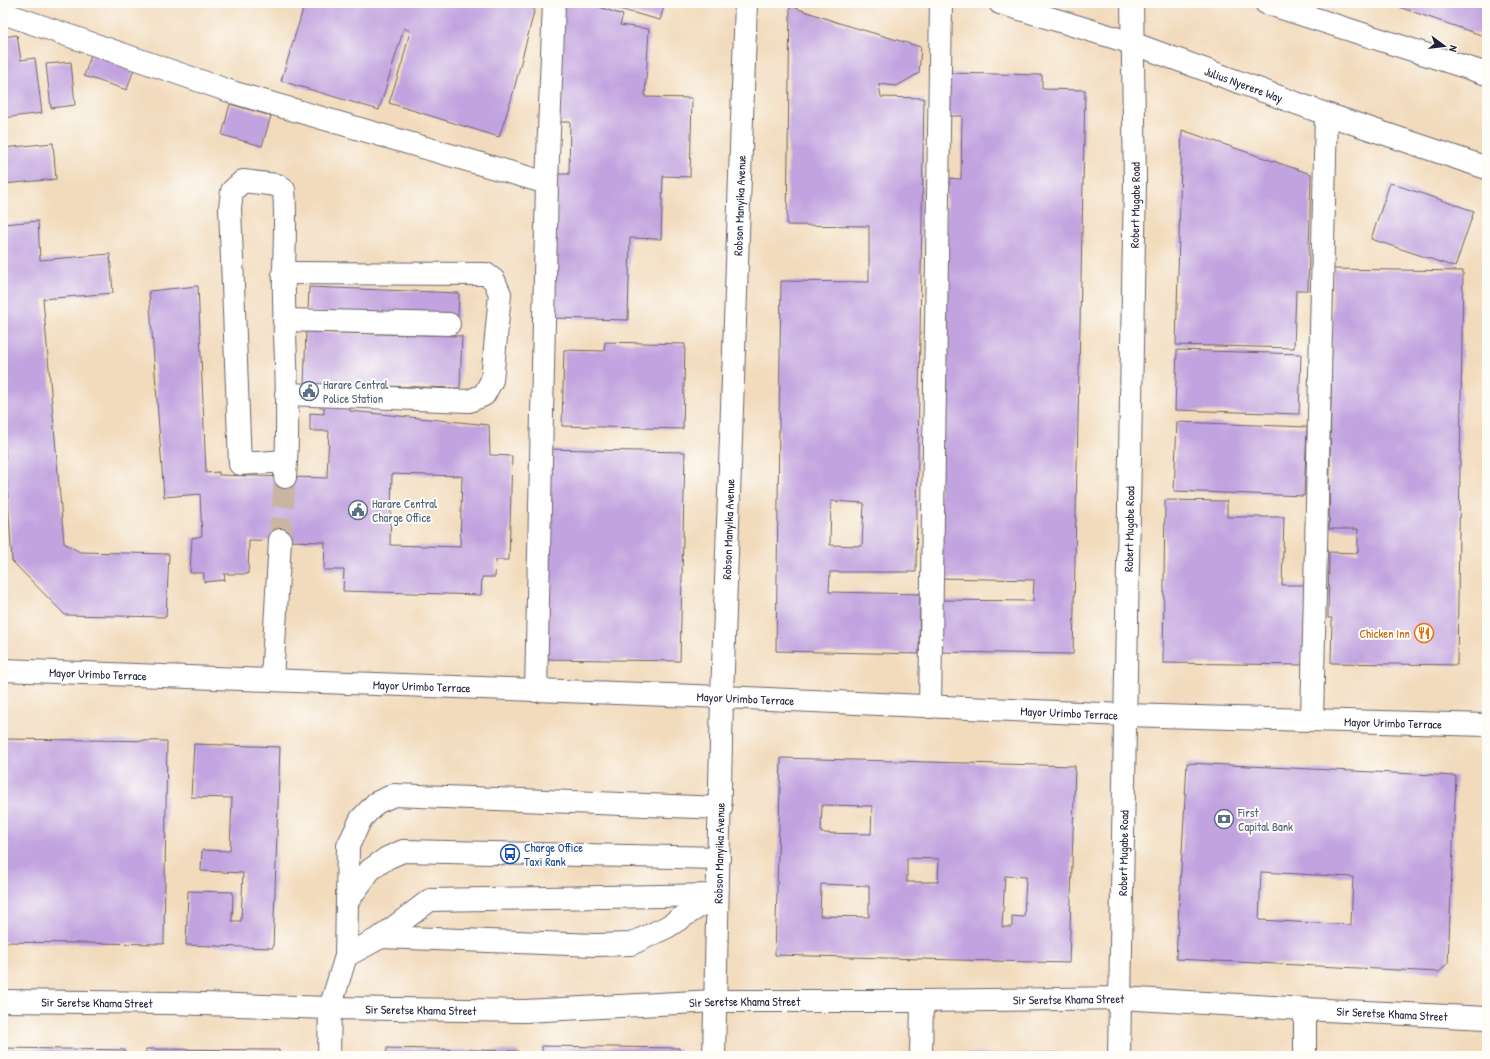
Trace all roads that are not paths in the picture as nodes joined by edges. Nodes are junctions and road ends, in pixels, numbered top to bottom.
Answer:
1 (554, 3) edge
2 (746, 3) edge
3 (941, 3) edge
4 (1000, 3) edge
5 (1132, 3) edge
6 (1266, 3) edge
7 (3, 13) edge
8 (1132, 43) junction
9 (1487, 74) edge
10 (1326, 114) junction
11 (1487, 168) edge
12 (547, 183) junction
13 (283, 273) junction
14 (284, 320) junction
15 (449, 324) dead end
16 (286, 394) junction
17 (280, 540) tunnel mouth
18 (3, 670) edge
19 (272, 680) junction
20 (536, 690) junction
21 (722, 697) junction
22 (930, 707) junction
23 (1125, 715) junction
24 (1312, 720) junction
25 (1487, 725) edge
26 (720, 808) junction
27 (719, 858) junction
28 (717, 895) junction
29 (347, 902) junction
30 (381, 937) junction
31 (346, 956) junction
32 (1120, 998) junction
33 (715, 1000) junction
34 (3, 1001) edge
35 (922, 1001) junction
36 (330, 1008) junction
37 (1305, 1009) junction
38 (1487, 1018) edge
39 (329, 1056) edge
40 (714, 1056) edge
41 (921, 1056) edge
42 (1119, 1056) edge
43 (1305, 1056) edge

1 - 12 street
2 - 21 street, Robson Manyika Avenue
3 - 22 street
4 - 8 street, Julius Nyerere Way
5 - 8 street, Robert Mugabe Road
6 - 9 street
7 - 12 street
8 - 10 street, Julius Nyerere Way
8 - 23 street, Robert Mugabe Road
10 - 11 street, Julius Nyerere Way
10 - 24 street
12 - 20 street
13 - 14 street
13 - 16 street
13 - 16 street
14 - 15 street
14 - 16 street
17 - 19 street
18 - 19 street, Mayor Urimbo Terrace
19 - 20 street, Mayor Urimbo Terrace
20 - 21 street, Mayor Urimbo Terrace
21 - 22 street, Mayor Urimbo Terrace
21 - 26 street, Robson Manyika Avenue
22 - 23 street, Mayor Urimbo Terrace
23 - 24 street, Mayor Urimbo Terrace
23 - 32 street, Robert Mugabe Road
24 - 25 street, Mayor Urimbo Terrace
26 - 27 street, Robson Manyika Avenue
26 - 29 street
27 - 28 street, Robson Manyika Avenue
27 - 29 street
28 - 30 street
28 - 30 street
28 - 33 street, Robson Manyika Avenue
29 - 31 street
30 - 31 street
31 - 36 street
32 - 35 street, Sir Seretse Khama Street
32 - 37 street, Sir Seretse Khama Street
32 - 42 street, Robert Mugabe Road
33 - 35 street, Sir Seretse Khama Street
33 - 36 street, Sir Seretse Khama Street
33 - 40 street, Robson Manyika Avenue
34 - 36 street, Sir Seretse Khama Street
35 - 41 street
36 - 39 street
37 - 38 street, Sir Seretse Khama Street
37 - 43 street

